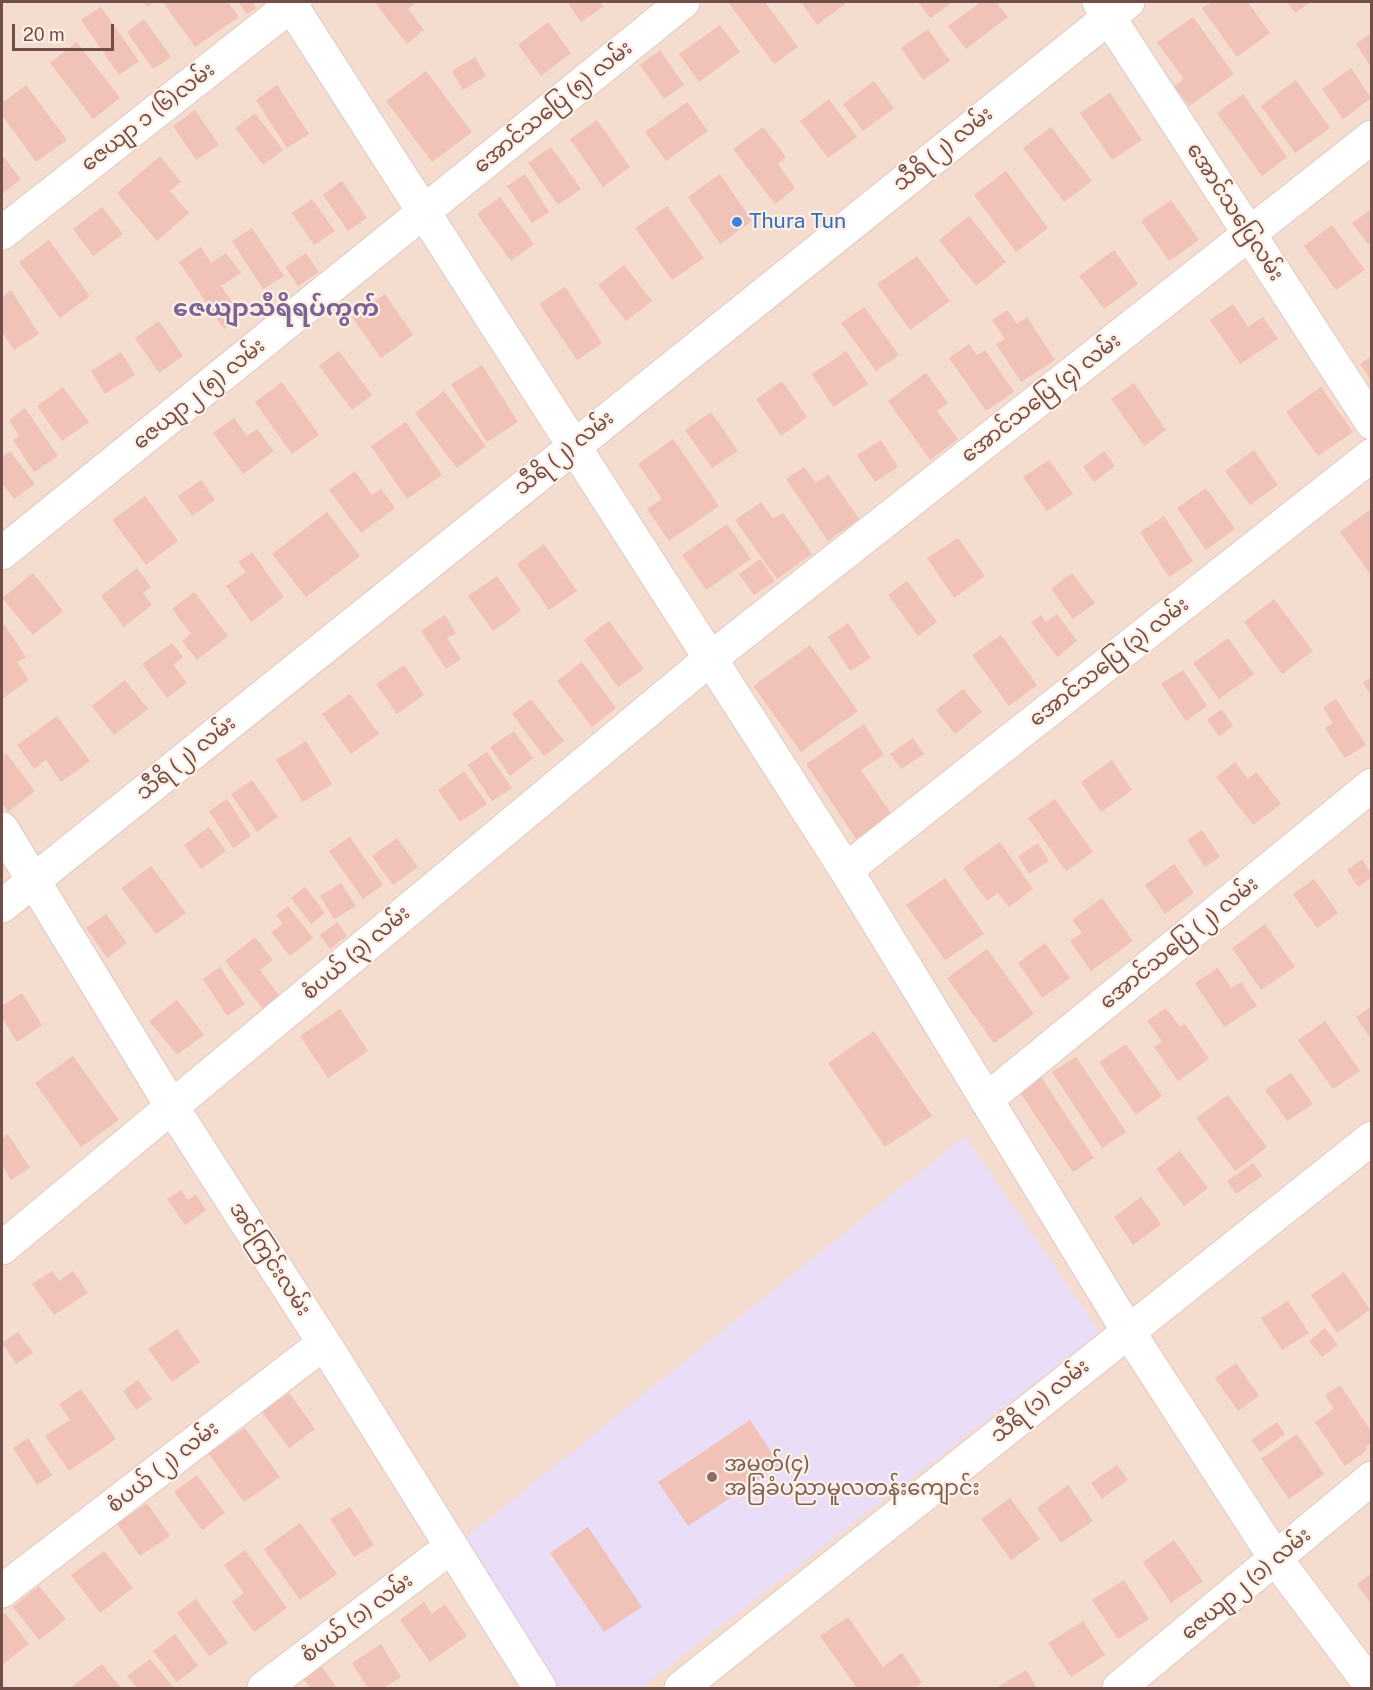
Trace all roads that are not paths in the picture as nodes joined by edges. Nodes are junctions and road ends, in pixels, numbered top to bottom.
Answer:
1 (292, 2) edge
2 (683, 2) edge
3 (1112, 7) edge
4 (1371, 137) edge
5 (424, 212) junction
6 (2, 233) edge
7 (1249, 234) junction
8 (1371, 423) edge
9 (573, 446) junction
10 (1371, 455) edge
11 (2, 553) edge
12 (710, 659) junction
13 (1371, 785) edge
14 (2, 829) edge
15 (846, 870) junction
16 (34, 880) junction
17 (2, 906) edge
18 (986, 1100) junction
19 (172, 1107) junction
20 (1371, 1138) edge
21 (2, 1248) edge
22 (1128, 1331) junction
23 (324, 1343) junction
24 (1371, 1478) edge
25 (451, 1547) junction
26 (1276, 1559) junction
27 (2, 1591) edge
28 (1371, 1688) edge
29 (264, 1689) edge
30 (540, 1689) edge
31 (681, 1689) edge
32 (1119, 1689) edge

1 - 5 street
1 - 6 street, ဇေယျာ ၁ (၆)လမ်း
2 - 5 street, အောင်သပြေ (၅) လမ်း
3 - 7 street, အောင်သပြေလမ်း
3 - 9 street, သီရိ (၂) လမ်း
4 - 7 street, အောင်သပြေ (၄) လမ်း
5 - 9 street
5 - 11 street, ဇေယျာ၂ (၅) လမ်း
7 - 8 street, အောင်သပြေလမ်း
7 - 12 street, အောင်သပြေ (၄) လမ်း
9 - 12 street
9 - 16 street, သီရိ (၂) လမ်း
10 - 15 street, အောင်သပြေ (၃) လမ်း
12 - 15 street
12 - 19 street, စံပယ် (၃) လမ်း
13 - 18 street, အောင်သပြေ (၂) လမ်း
14 - 16 street, အင်ကြင်းလမ်း
15 - 18 street
16 - 17 street, သီရိ (၂) လမ်း
16 - 19 street, အင်ကြင်းလမ်း
18 - 22 street
19 - 21 street, စံပယ် (၃) လမ်း
19 - 23 street, အင်ကြင်းလမ်း
20 - 22 street, သီရိ (၁) လမ်း
22 - 26 street
22 - 31 street, သီရိ (၁) လမ်း
23 - 25 street, အင်ကြင်းလမ်း
23 - 27 street, စံပယ် (၂) လမ်း
24 - 26 street, ဇေယျာ၂ (၁) လမ်း
25 - 29 street, စံပယ် (၁) လမ်း
25 - 30 street, အင်ကြင်းလမ်း
26 - 28 street
26 - 32 street, ဇေယျာ၂ (၁) လမ်း

